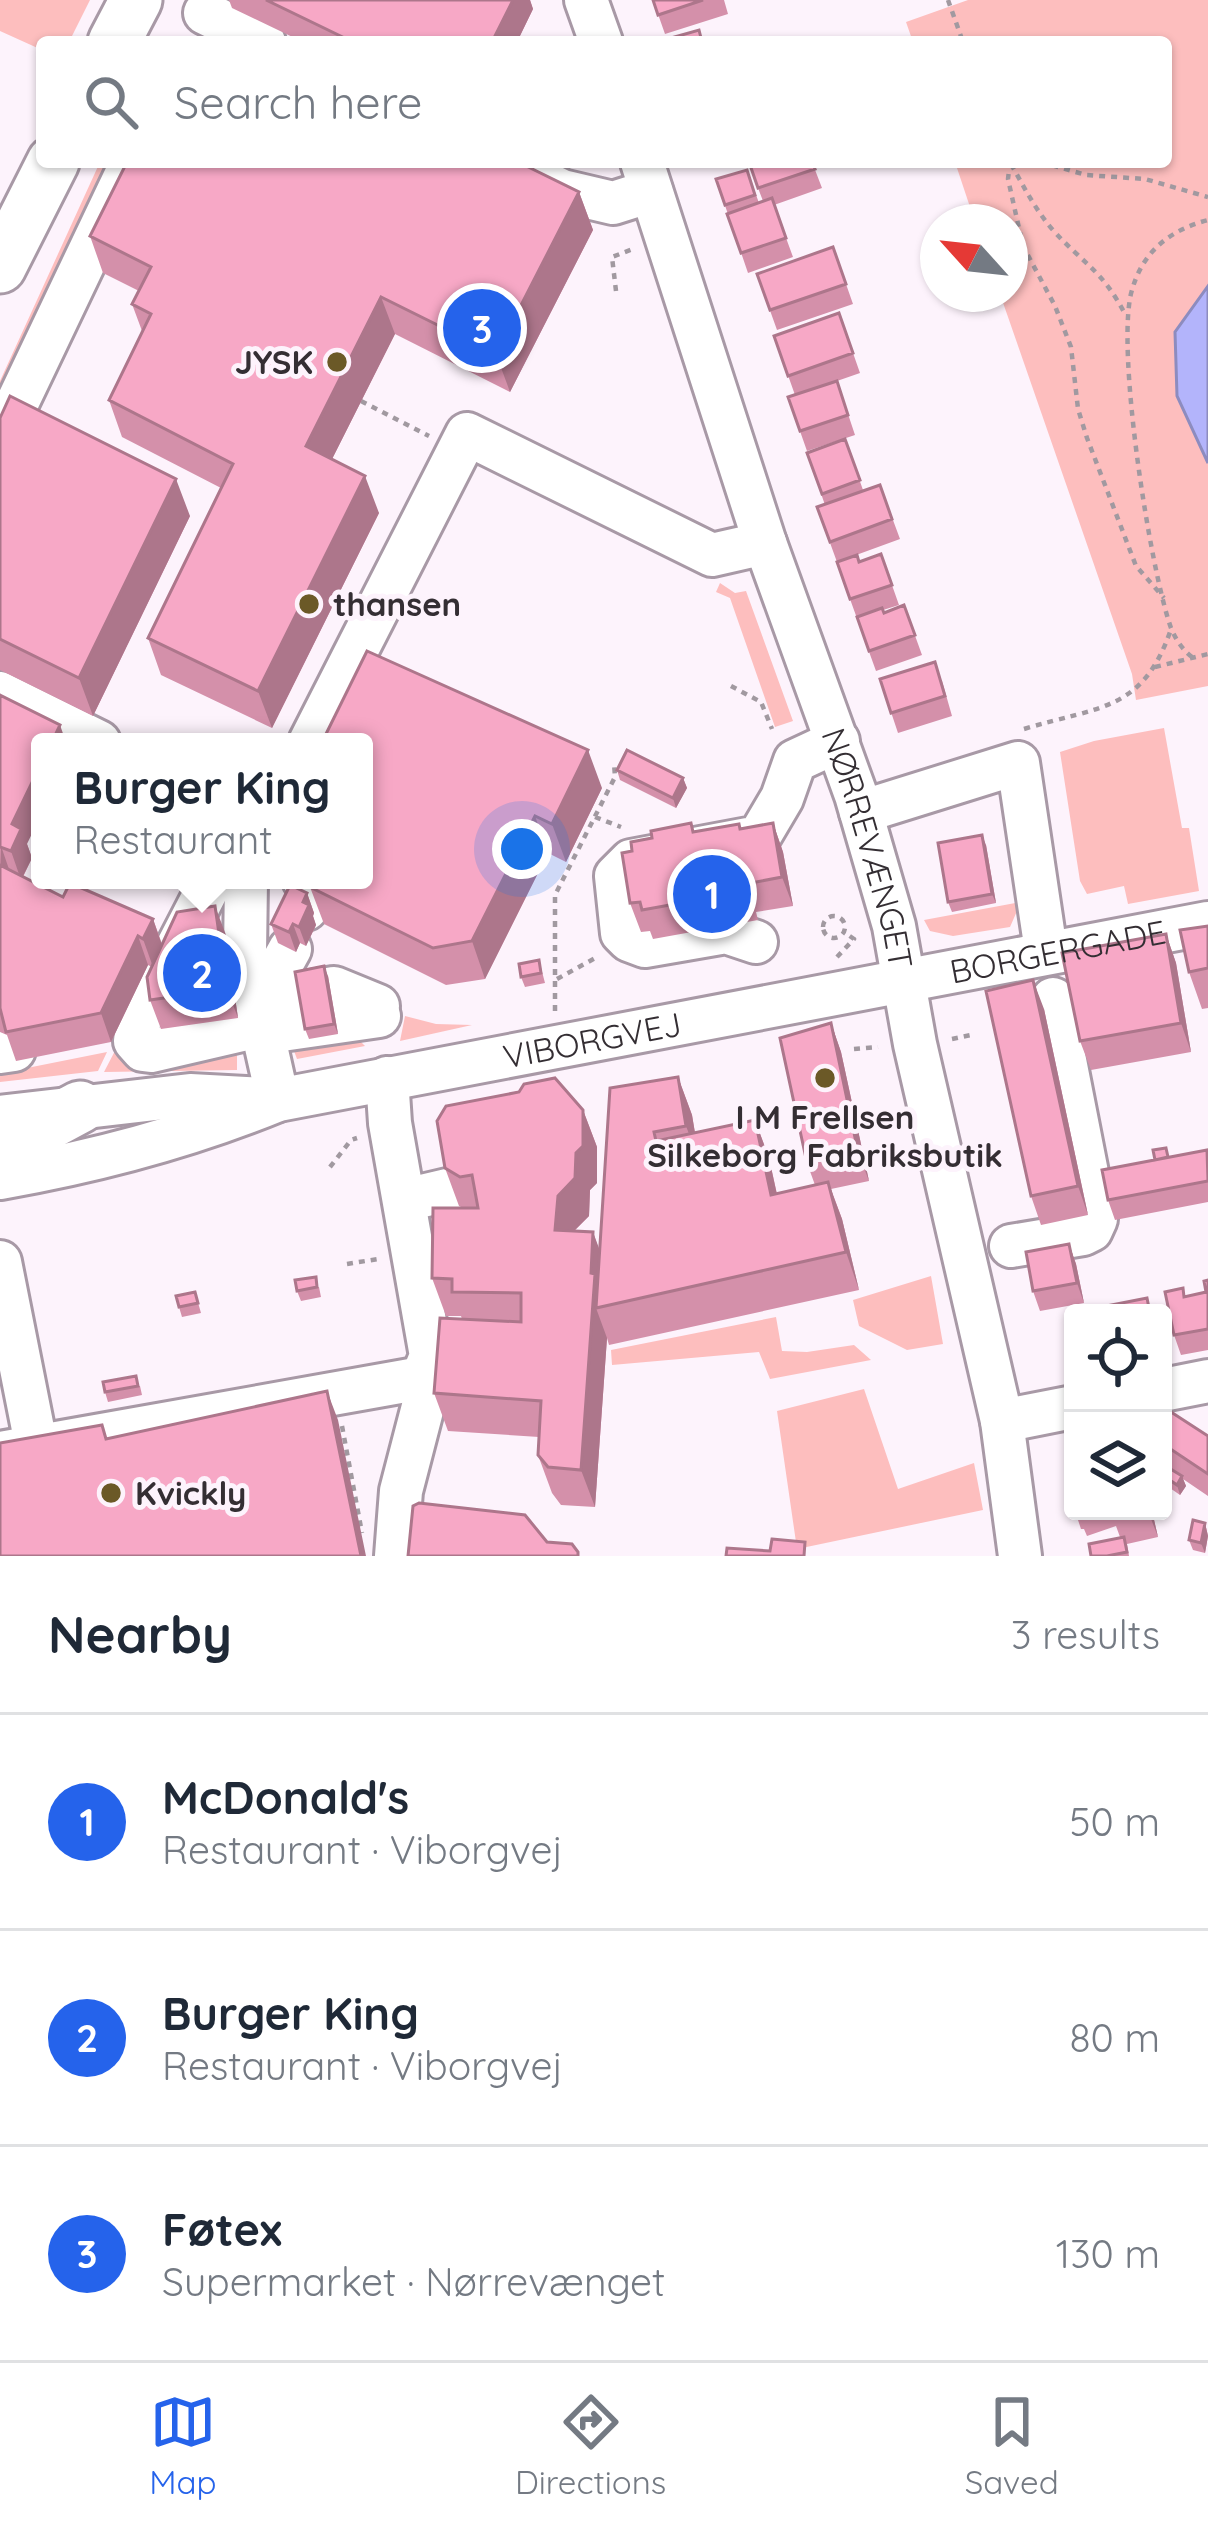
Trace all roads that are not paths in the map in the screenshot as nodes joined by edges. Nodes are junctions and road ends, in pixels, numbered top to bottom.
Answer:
1 (136, 0) edge
2 (586, 0) edge
3 (203, 18) edge
4 (117, 36) edge
5 (249, 36) edge
6 (599, 36) edge
7 (50, 168) edge
8 (129, 168) edge
9 (516, 168) edge
10 (646, 176) edge
11 (0, 267) edge
12 (0, 439) edge
13 (765, 543) junction
14 (0, 693) edge
15 (82, 733) edge
16 (315, 733) edge
17 (838, 742) junction
18 (861, 812) junction
19 (207, 889) edge
20 (246, 889) edge
21 (1208, 923) edge
22 (756, 942) dead end
23 (290, 949) edge
24 (1046, 951) junction
25 (905, 978) junction
26 (1053, 999) dead end
27 (372, 1007) dead end
28 (263, 1015) junction
29 (386, 1078) junction
30 (278, 1100) junction
31 (80, 1107) junction
32 (0, 1117) edge
33 (0, 1150) edge
34 (0, 1178) edge
35 (456, 1188) edge
36 (404, 1200) junction
37 (1011, 1246) dead end
38 (0, 1262) edge
39 (422, 1378) junction
40 (1208, 1381) edge
41 (1172, 1388) edge
42 (1064, 1409) edge
43 (1002, 1421) junction
44 (18, 1449) edge
45 (379, 1544) edge
46 (1020, 1556) edge

1 - 4 main road
2 - 6 street
3 - 5 street
7 - 11 main road
8 - 12 street
9 - 10 street
10 - 13 street, NØRREVÆNGET
13 - 16 street
13 - 17 street, NØRREVÆNGET
14 - 15 street
17 - 18 street, NØRREVÆNGET
17 - 22 street
18 - 24 street
18 - 25 street, NØRREVÆNGET
19 - 28 street
20 - 28 street
21 - 24 street, BORGERGADE
23 - 28 street
24 - 25 street, BORGERGADE
25 - 29 street, VIBORGVEJ
25 - 43 street, NØRREVÆNGET
26 - 37 street
27 - 28 street
28 - 30 street
29 - 30 street, VIBORGVEJ
29 - 36 street
30 - 31 street, VIBORGVEJ
30 - 34 street, VIBORGVEJ
31 - 32 street, VIBORGVEJ
31 - 33 main road
35 - 36 street
36 - 39 street
38 - 44 street
39 - 44 street
39 - 45 street
40 - 41 street
42 - 43 street
43 - 46 street, NØRREVÆNGET

